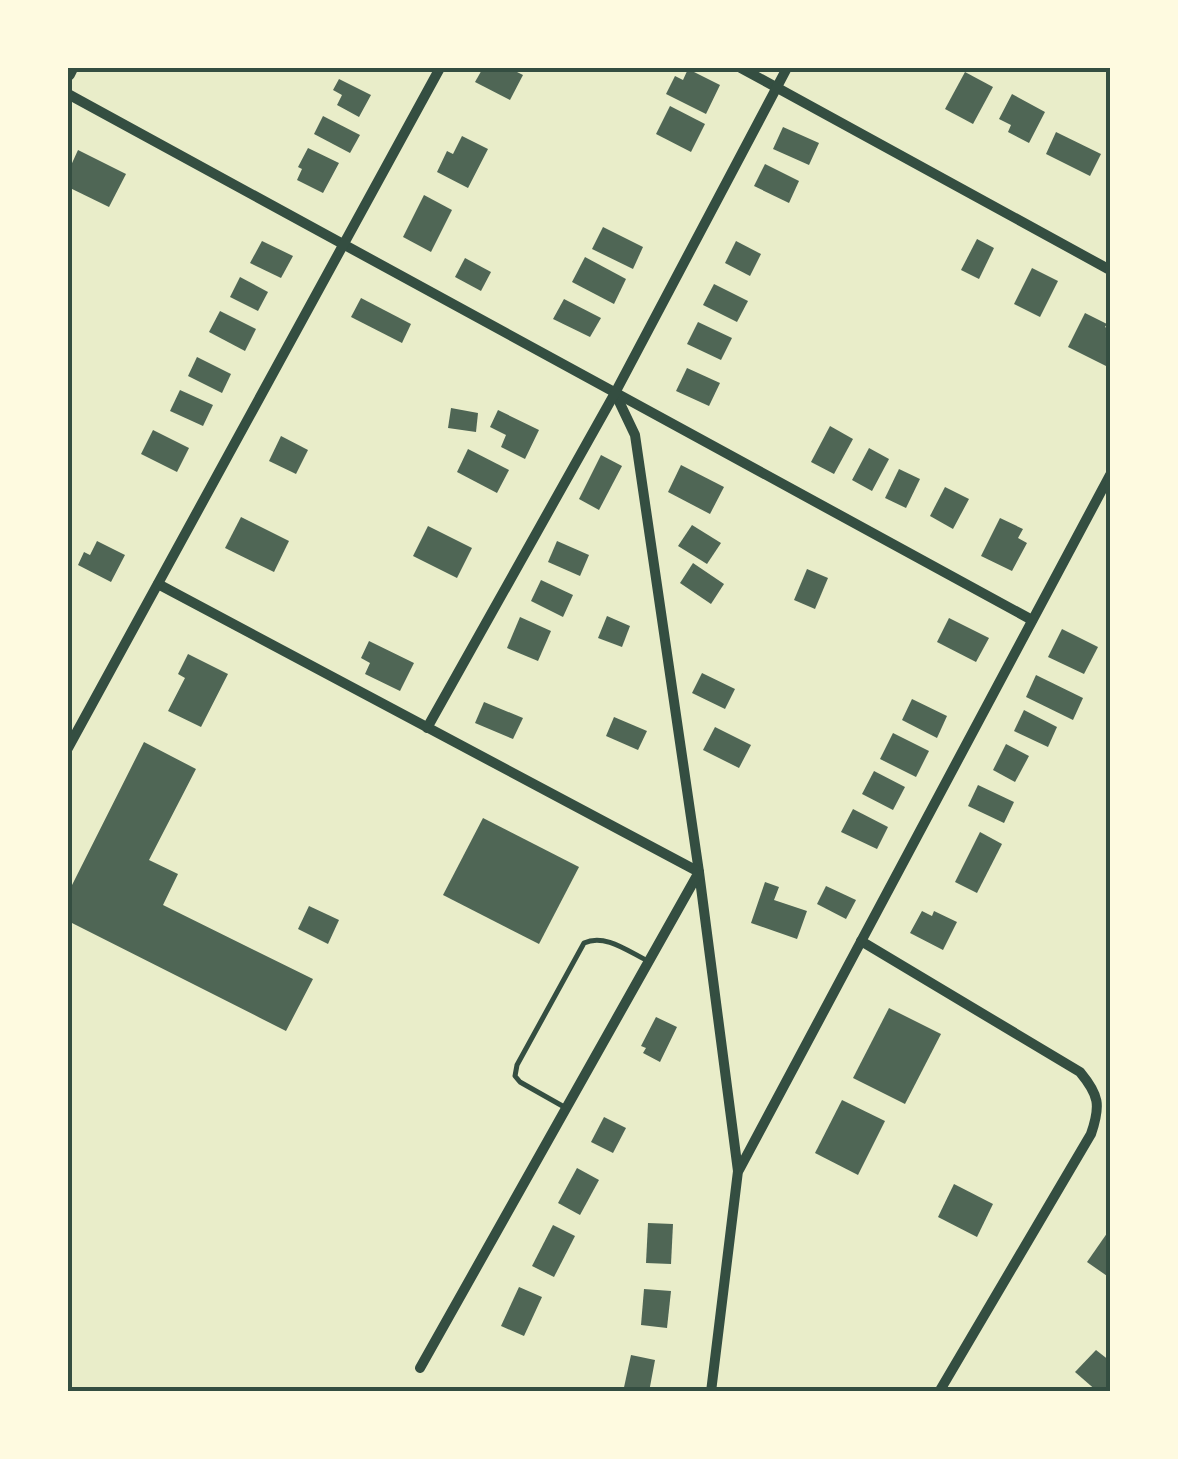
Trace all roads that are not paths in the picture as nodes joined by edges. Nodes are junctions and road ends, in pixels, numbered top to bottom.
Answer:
1 (71, 68) edge
2 (440, 68) edge
3 (741, 68) edge
4 (787, 68) edge
5 (68, 74) edge
6 (776, 87) junction
7 (68, 94) edge
8 (343, 244) junction
9 (1110, 270) edge
10 (615, 392) junction
11 (1110, 475) edge
12 (158, 584) junction
13 (1032, 620) junction
14 (427, 728) junction
15 (68, 748) edge
16 (699, 872) junction
17 (861, 940) junction
18 (648, 962) junction
19 (566, 1108) junction
20 (738, 1171) junction
21 (420, 1368) dead end
22 (711, 1392) edge
23 (940, 1392) edge

1 - 5 street
2 - 8 street
3 - 6 street
4 - 6 street
6 - 9 street
6 - 10 street
7 - 8 street
8 - 10 street
8 - 12 street
10 - 13 street
10 - 14 street
10 - 16 street
11 - 13 street
12 - 14 street
12 - 15 street
13 - 17 street
14 - 16 street
16 - 18 street
16 - 20 street
17 - 20 street
17 - 23 street
18 - 19 street
18 - 19 lane
19 - 21 street
20 - 22 street

